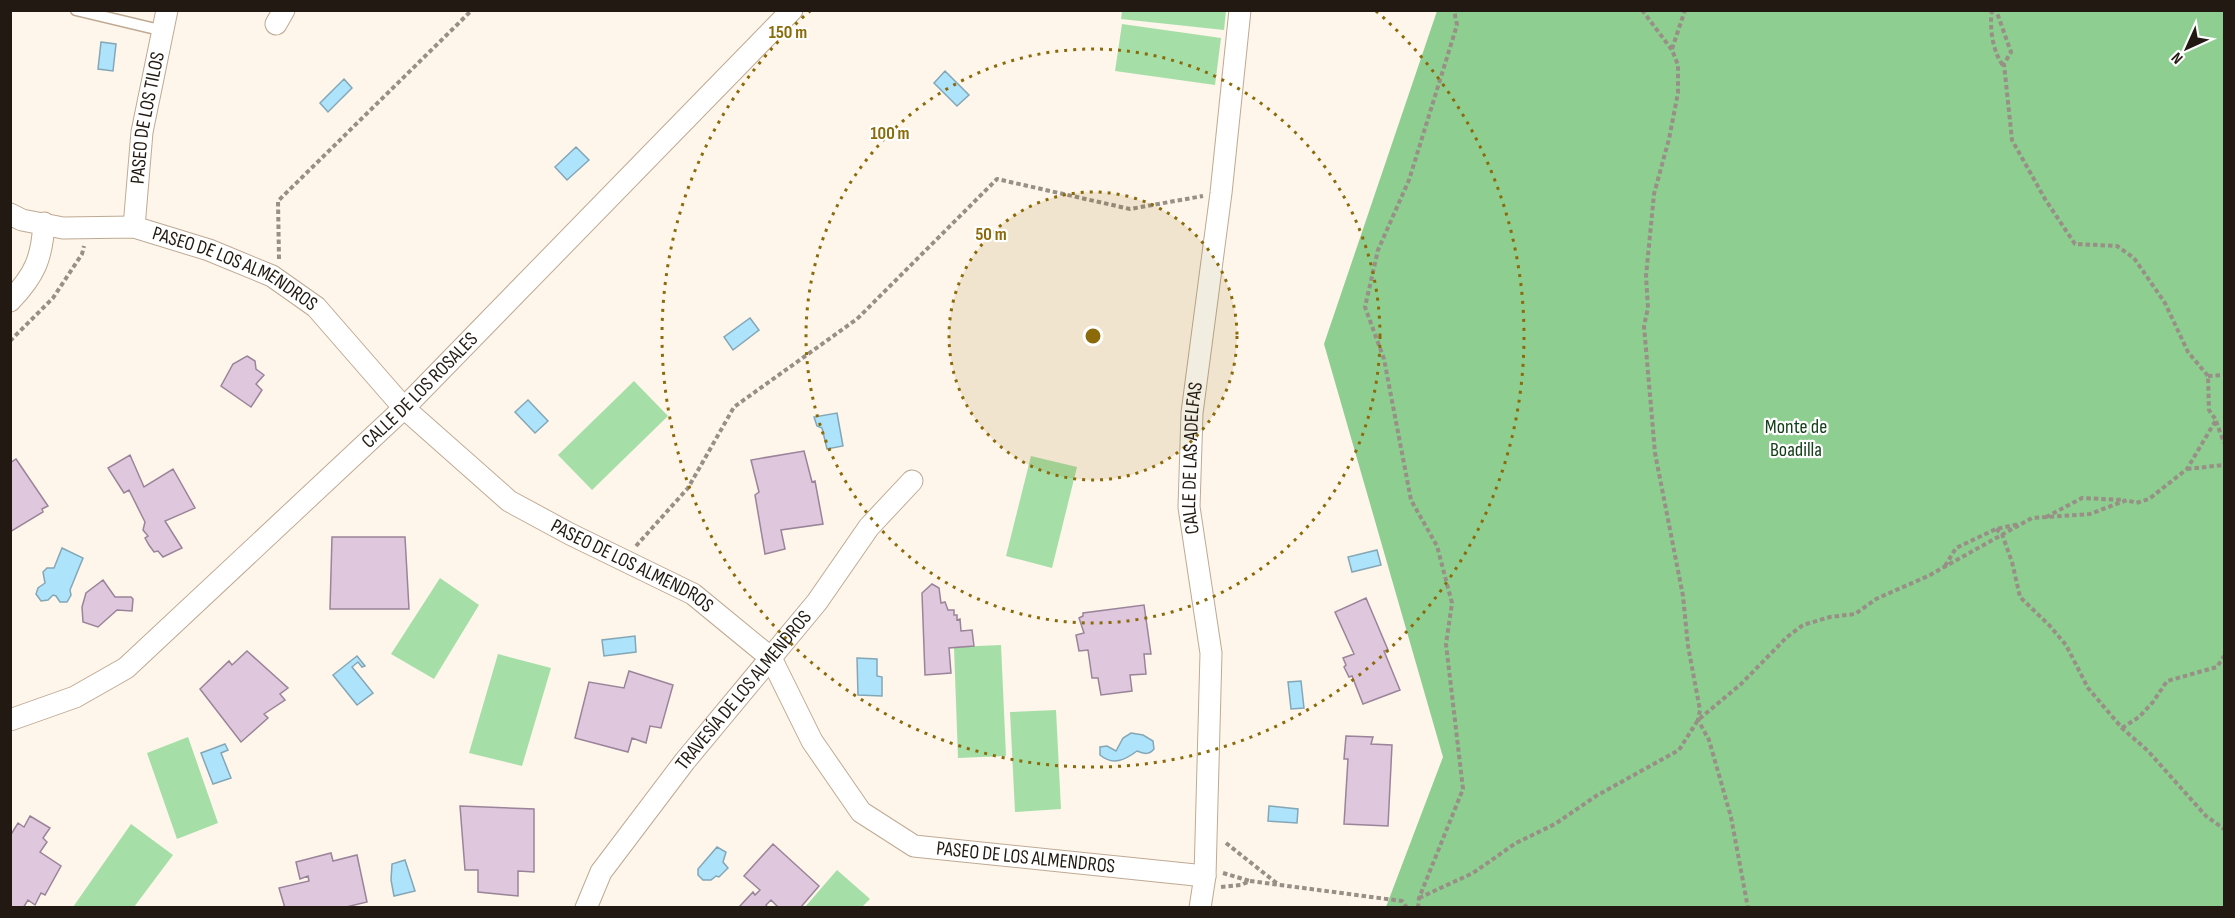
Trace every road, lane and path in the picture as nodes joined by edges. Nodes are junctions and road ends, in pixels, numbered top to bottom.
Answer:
1 (76, 10) edge
2 (472, 10) edge
3 (792, 10) edge
4 (1240, 10) edge
5 (1454, 10) edge
6 (1642, 10) edge
7 (1678, 10) edge
8 (1685, 10) edge
9 (1994, 10) edge
10 (1682, 16) junction
11 (165, 21) edge
12 (1672, 50) junction
13 (2005, 68) junction
14 (1221, 193) junction
15 (10, 214) edge
16 (44, 223) junction
17 (134, 227) junction
18 (89, 228) junction
19 (279, 281) junction
20 (10, 301) edge
21 (10, 340) edge
22 (2224, 375) edge
23 (2208, 376) junction
24 (404, 408) junction
25 (2216, 420) junction
26 (2224, 443) edge
27 (2224, 465) edge
28 (2187, 469) junction
29 (912, 481) dead end
30 (2127, 500) junction
31 (2044, 519) junction
32 (2023, 523) junction
33 (1996, 529) junction
34 (2002, 534) junction
35 (624, 560) junction
36 (1945, 567) junction
37 (2224, 656) edge
38 (771, 658) junction
39 (10, 720) edge
40 (1698, 720) junction
41 (2122, 728) junction
42 (1206, 828) junction
43 (2224, 829) edge
44 (1250, 880) junction
45 (1203, 885) edge
46 (1280, 885) junction
47 (1419, 898) junction
48 (586, 908) edge
49 (1407, 908) edge
50 (1418, 908) edge
51 (1748, 908) edge

1 - 11 lane
2 - 19 path
3 - 24 street, CALLE DE LOS ROSALES
4 - 14 street, CALLE DE LAS ADELFAS
5 - 47 path
6 - 12 path
7 - 10 path
8 - 10 path
9 - 13 path
9 - 13 path
10 - 12 path
11 - 17 street, PASEO DE LOS TILOS
12 - 40 path
13 - 23 path
14 - 35 path
14 - 42 street, CALLE DE LAS ADELFAS
15 - 16 street, PASEO DE LOS ALMENDROS
16 - 18 street, PASEO DE LOS ALMENDROS
16 - 20 street
17 - 18 street, PASEO DE LOS ALMENDROS
17 - 19 street, PASEO DE LOS ALMENDROS
18 - 21 path
19 - 24 street, PASEO DE LOS ALMENDROS
22 - 23 path
23 - 25 path
24 - 35 street, PASEO DE LOS ALMENDROS
24 - 39 street, CALLE DE LOS ROSALES
25 - 26 path
25 - 28 path
27 - 28 path
28 - 30 path
29 - 38 street, TRAVESÍA DE LOS ALMENDROS
30 - 31 path
30 - 31 path
31 - 32 path
32 - 33 path
32 - 34 path
33 - 34 path
33 - 36 path
34 - 36 path
34 - 41 path
35 - 38 street, PASEO DE LOS ALMENDROS
36 - 40 path
37 - 41 path
38 - 45 street, PASEO DE LOS ALMENDROS
38 - 48 street, TRAVESÍA DE LOS ALMENDROS
40 - 47 path
40 - 51 path
41 - 43 path
42 - 45 street, CALLE DE LAS ADELFAS
42 - 46 path
44 - 45 path
44 - 45 path
44 - 46 path
46 - 49 path
47 - 50 path

